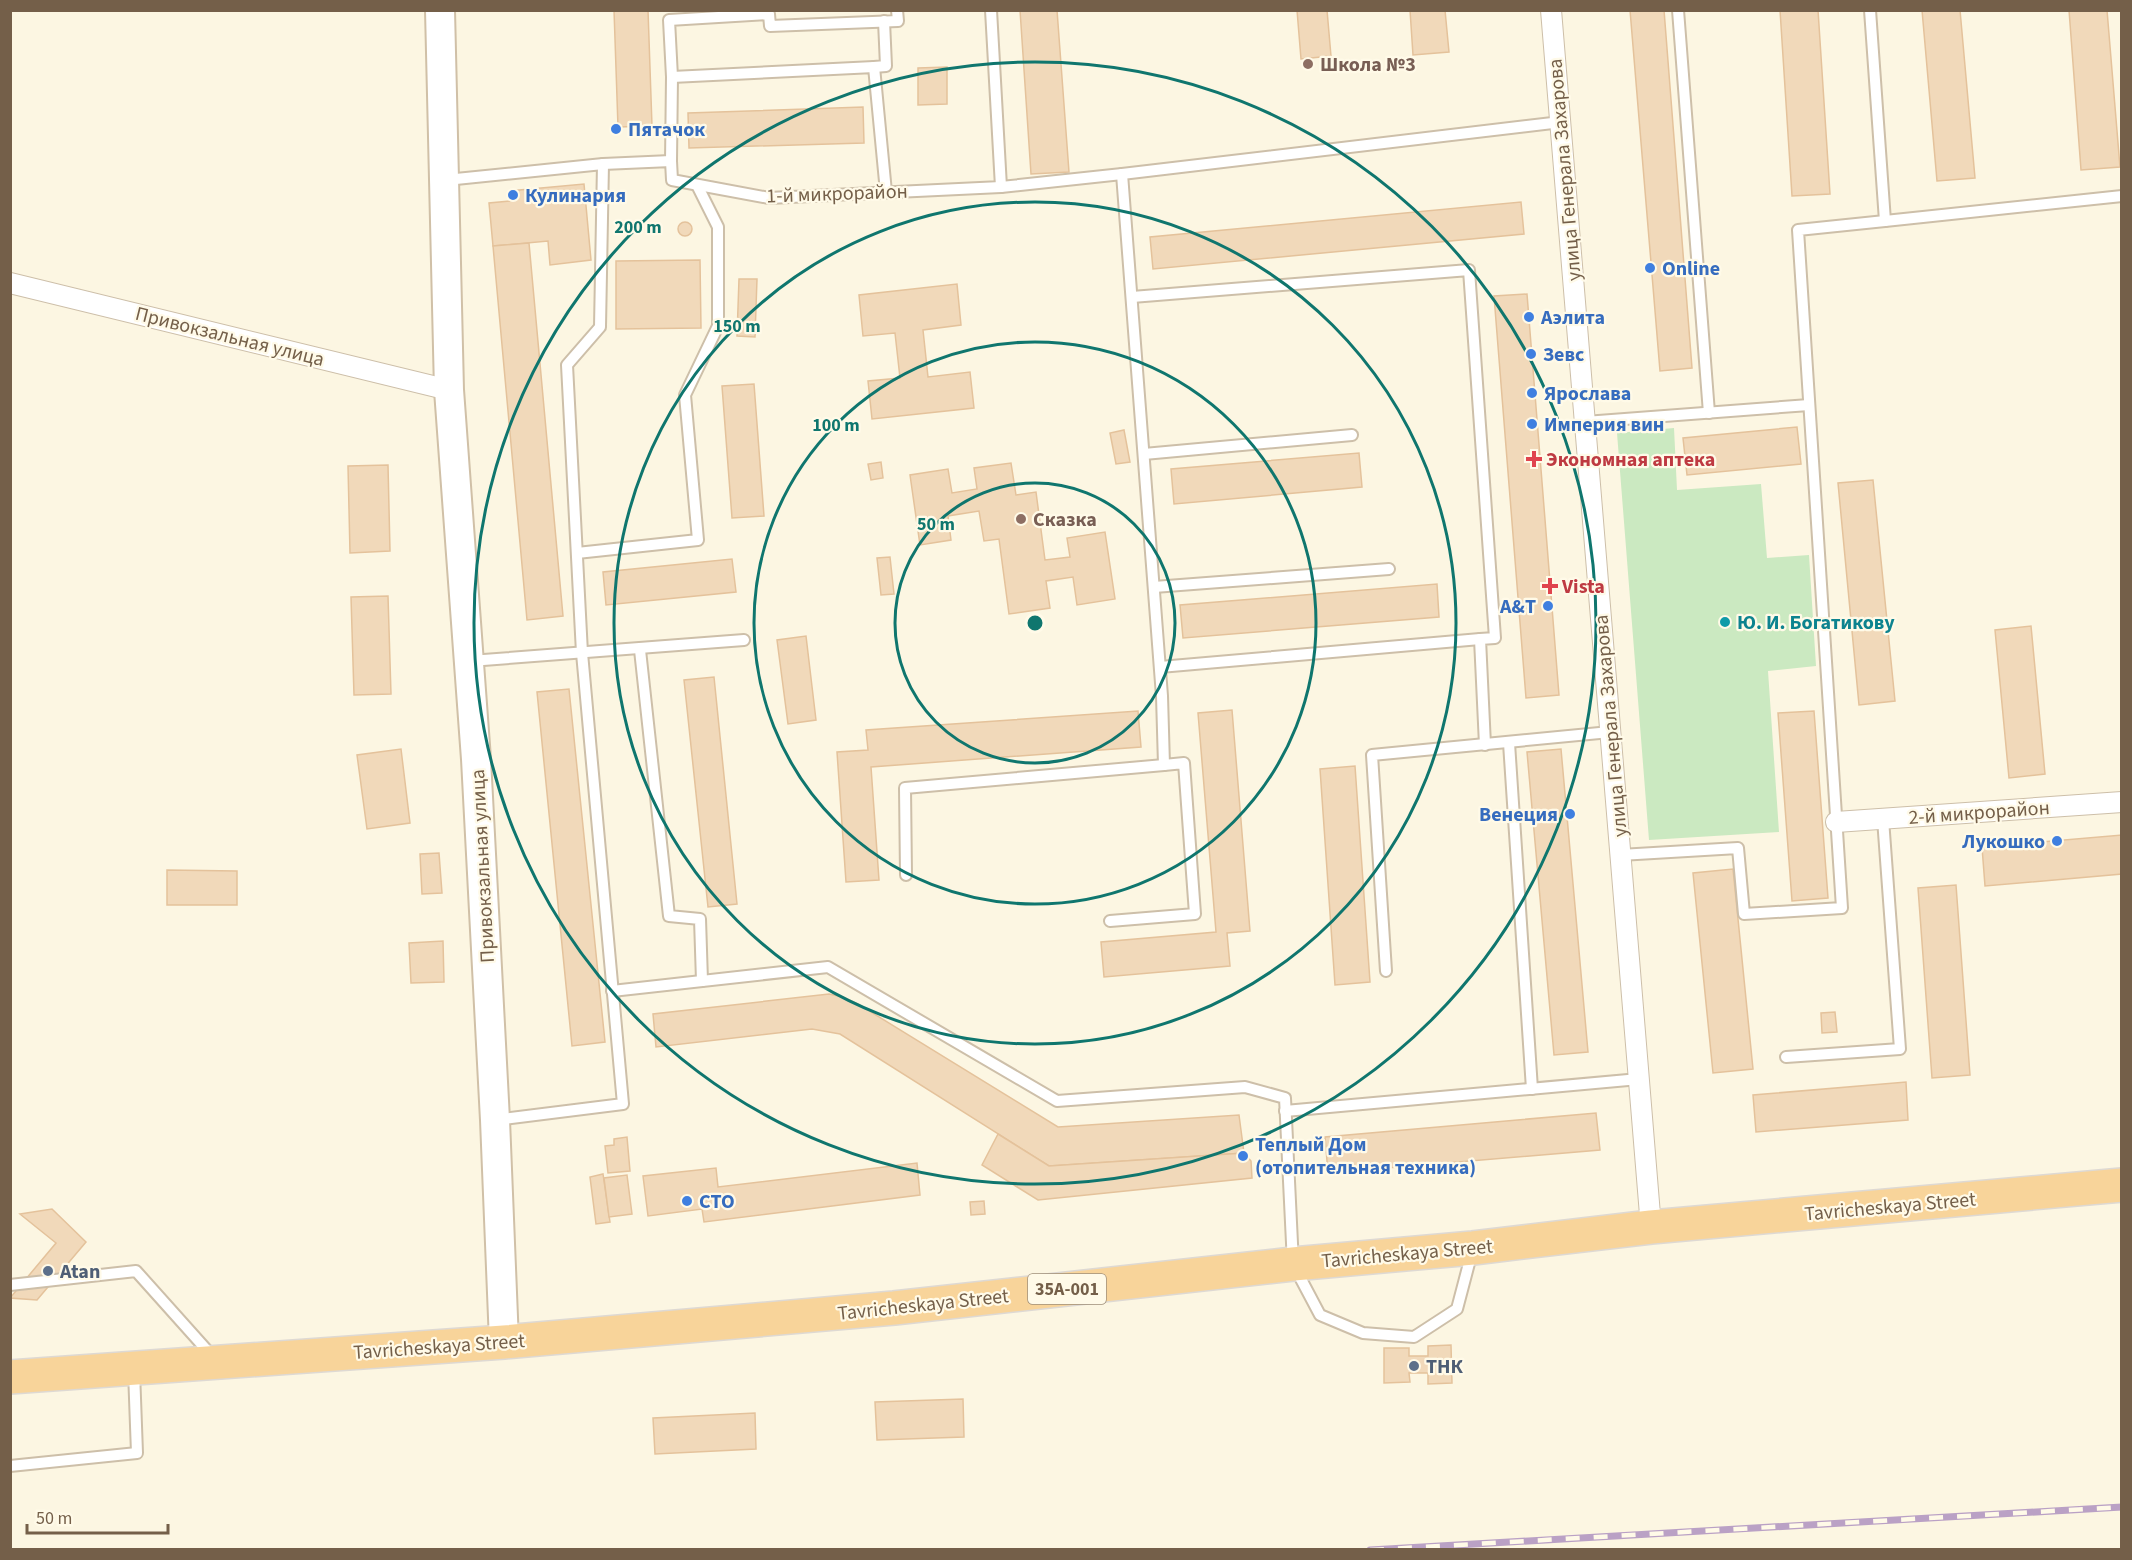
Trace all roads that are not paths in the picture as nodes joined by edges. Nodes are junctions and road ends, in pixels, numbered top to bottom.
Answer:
1 (440, 10) edge
2 (897, 10) edge
3 (991, 10) edge
4 (1551, 10) edge
5 (1678, 10) edge
6 (1870, 10) edge
7 (884, 21) junction
8 (874, 67) junction
9 (672, 77) junction
10 (1561, 122) junction
11 (671, 161) junction
12 (603, 164) junction
13 (1122, 174) junction
14 (445, 180) junction
15 (698, 185) junction
16 (1001, 187) junction
17 (886, 192) junction
18 (2121, 196) edge
19 (1885, 220) junction
20 (10, 283) edge
21 (1132, 297) junction
22 (450, 390) junction
23 (1809, 405) junction
24 (1708, 413) junction
25 (1585, 422) junction
26 (1352, 435) dead end
27 (1144, 454) junction
28 (577, 554) junction
29 (1389, 569) dead end
30 (1154, 586) junction
31 (1480, 639) junction
32 (744, 640) dead end
33 (640, 650) junction
34 (582, 653) junction
35 (470, 662) junction
36 (1160, 667) junction
37 (1610, 732) junction
38 (1509, 743) junction
39 (1485, 745) junction
40 (1164, 765) junction
41 (2121, 802) edge
42 (1883, 819) junction
43 (1836, 822) junction
44 (1620, 855) junction
45 (906, 875) dead end
46 (1110, 921) dead end
47 (1386, 971) dead end
48 (702, 981) junction
49 (612, 991) junction
50 (1786, 1056) dead end
51 (1639, 1079) junction
52 (1532, 1089) junction
53 (1285, 1111) junction
54 (495, 1120) junction
55 (2121, 1185) edge
56 (1651, 1227) junction
57 (1473, 1248) junction
58 (1293, 1264) junction
59 (10, 1285) edge
60 (504, 1342) junction
61 (218, 1362) junction
62 (134, 1369) junction
63 (10, 1377) edge
64 (10, 1466) edge

1 - 14 main road, Привокзальная улица
2 - 7 lane
3 - 16 lane
4 - 10 street, улица Генерала Захарова
5 - 24 lane
6 - 19 lane
7 - 8 lane
7 - 9 lane
8 - 9 lane
8 - 17 lane
9 - 11 lane
10 - 13 lane
10 - 25 street, улица Генерала Захарова
11 - 12 lane
11 - 15 lane, 1-й микрорайон
12 - 14 lane
12 - 28 lane
13 - 16 lane
13 - 21 lane
14 - 22 main road, Привокзальная улица
15 - 17 lane, 1-й микрорайон
15 - 28 lane
16 - 17 lane, 1-й микрорайон
18 - 19 lane
19 - 23 lane
20 - 22 street, Привокзальная улица
21 - 27 lane
21 - 31 lane
22 - 35 main road, Привокзальная улица
23 - 24 lane
23 - 43 lane
24 - 25 lane
25 - 37 street, улица Генерала Захарова
26 - 27 lane
27 - 30 lane
28 - 34 lane
29 - 30 lane
30 - 36 lane
31 - 36 lane
31 - 39 lane
32 - 33 lane
33 - 34 lane
33 - 48 lane
34 - 35 lane
34 - 49 lane
35 - 54 main road, Привокзальная улица
36 - 40 lane
37 - 38 lane
37 - 44 street, улица Генерала Захарова
38 - 39 lane
38 - 52 lane
39 - 47 lane
40 - 45 lane
40 - 46 lane
41 - 42 street, 2-й микрорайон
42 - 43 street, 2-й микрорайон
42 - 50 lane
43 - 44 lane
44 - 51 street, улица Генерала Захарова
48 - 49 lane
48 - 53 lane
49 - 54 lane
51 - 52 lane
51 - 56 street, улица Генерала Захарова
52 - 53 lane
53 - 58 lane
54 - 60 main road, Привокзальная улица
55 - 56 highway, Tavricheskaya Street / 35А-001
56 - 57 highway, Tavricheskaya Street / 35А-001
57 - 58 highway, Tavricheskaya Street / 35А-001
57 - 58 lane
58 - 60 highway, Tavricheskaya Street / 35А-001
59 - 61 lane
60 - 61 highway, Tavricheskaya Street / 35А-001
61 - 62 highway, Tavricheskaya Street / 35А-001
62 - 63 highway, Tavricheskaya Street / 35А-001
62 - 64 lane

